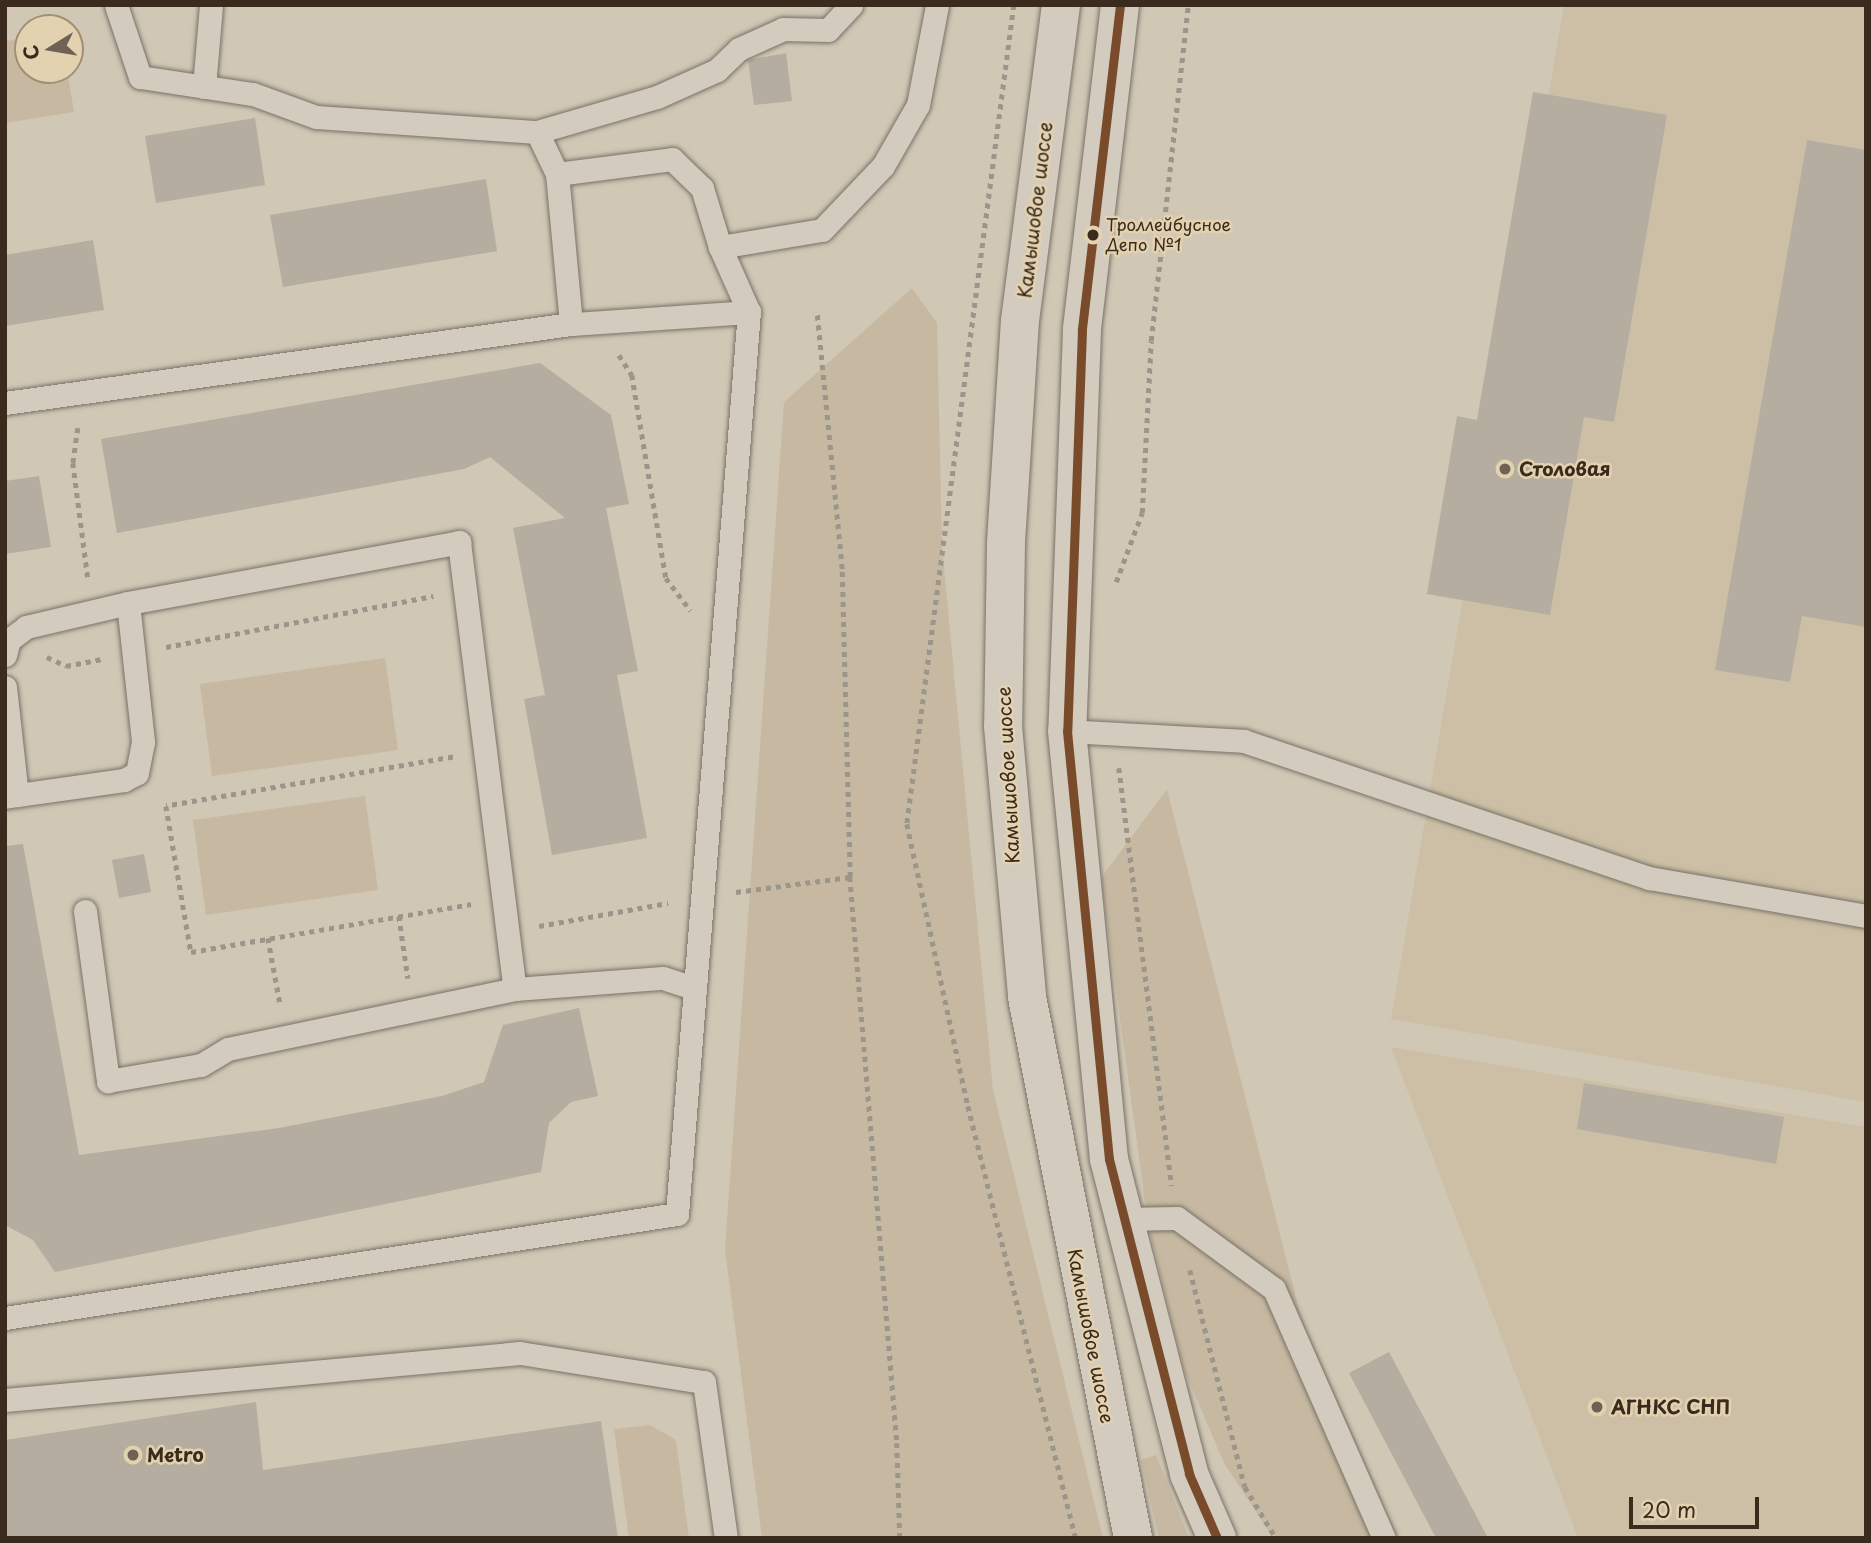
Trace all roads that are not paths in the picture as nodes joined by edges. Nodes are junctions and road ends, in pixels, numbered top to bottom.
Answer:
1 (116, 5) edge
2 (211, 5) edge
3 (851, 5) edge
4 (937, 5) edge
5 (1061, 5) edge
6 (1120, 5) edge
7 (204, 87) junction
8 (537, 132) junction
9 (557, 174) junction
10 (720, 247) junction
11 (749, 312) junction
12 (571, 324) junction
13 (5, 403) edge
14 (128, 603) junction
15 (7, 648) edge
16 (5, 687) edge
17 (1066, 731) junction
18 (11, 796) edge
19 (85, 911) dead end
20 (1866, 916) edge
21 (694, 988) junction
22 (515, 989) junction
23 (1120, 1219) junction
24 (5, 1318) edge
25 (5, 1400) edge
26 (726, 1538) edge
27 (1133, 1538) edge
28 (1217, 1538) edge
29 (1384, 1538) edge

1 - 7 lane
2 - 7 lane
3 - 8 lane
4 - 10 lane
5 - 27 main road, Камышовое шоссе
6 - 17 main road
7 - 8 lane
8 - 9 lane
9 - 10 lane
9 - 12 lane
10 - 11 lane
11 - 12 lane
11 - 21 lane
12 - 13 lane
14 - 15 lane
14 - 18 lane
14 - 22 lane
16 - 18 lane
17 - 20 lane
17 - 23 main road
19 - 22 lane
21 - 22 lane
21 - 24 lane
23 - 28 main road
23 - 29 lane
25 - 26 lane

